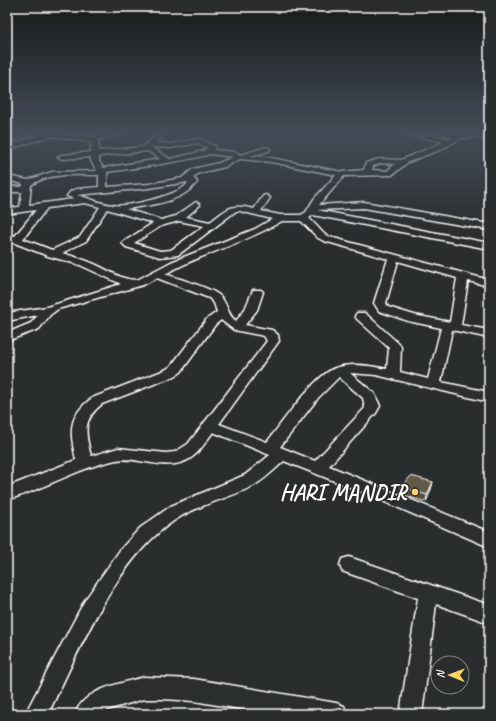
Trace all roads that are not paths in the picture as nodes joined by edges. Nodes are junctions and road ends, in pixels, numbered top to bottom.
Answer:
1 (97, 165) edge
2 (157, 165) edge
3 (223, 165) edge
4 (279, 165) edge
5 (295, 165) edge
6 (371, 165) edge
7 (400, 165) edge
8 (273, 170) dead end
9 (102, 172) junction
10 (368, 172) junction
11 (342, 174) junction
12 (7, 178) edge
13 (127, 178) junction
14 (189, 178) junction
15 (152, 185) junction
16 (27, 186) junction
17 (7, 189) edge
18 (103, 190) junction
19 (266, 198) dead end
20 (84, 201) junction
21 (102, 205) junction
22 (196, 205) dead end
23 (44, 206) junction
24 (24, 209) junction
25 (115, 209) junction
26 (7, 211) edge
27 (256, 212) junction
28 (227, 213) junction
29 (309, 213) junction
30 (179, 218) junction
31 (276, 221) junction
32 (158, 224) junction
33 (211, 225) junction
34 (489, 227) edge
35 (10, 239) edge
36 (489, 246) edge
37 (52, 254) junction
38 (394, 256) junction
39 (156, 274) junction
40 (463, 276) junction
41 (489, 282) edge
42 (133, 284) junction
43 (257, 292) dead end
44 (49, 310) junction
45 (224, 313) junction
46 (361, 316) dead end
47 (7, 317) edge
48 (451, 326) junction
49 (238, 327) junction
50 (489, 334) edge
51 (7, 337) edge
52 (340, 371) junction
53 (393, 374) junction
54 (434, 384) junction
55 (489, 397) edge
56 (211, 426) junction
57 (276, 451) junction
58 (86, 464) junction
59 (318, 468) junction
60 (7, 494) edge
61 (489, 540) edge
62 (349, 565) dead end
63 (428, 592) junction
64 (489, 614) edge
65 (36, 714) edge
66 (86, 714) edge
67 (336, 714) edge
68 (412, 714) edge

1 - 9 street
2 - 13 street
3 - 14 street
4 - 8 street
5 - 11 street
6 - 10 street
7 - 10 street
9 - 13 street
9 - 16 street
9 - 18 street
10 - 11 street
11 - 29 street
12 - 16 street
13 - 15 street
13 - 18 street
14 - 15 street
14 - 25 street
15 - 21 street
16 - 17 street
16 - 24 street
18 - 20 street
19 - 27 street
20 - 21 street
20 - 23 street
21 - 25 street
21 - 37 street
22 - 30 street
23 - 24 street
23 - 35 street
24 - 26 street
25 - 32 street
27 - 28 street
27 - 31 street
28 - 31 street
28 - 33 street
29 - 31 street
29 - 34 street
29 - 36 street
29 - 38 street
30 - 32 street
30 - 33 street
31 - 39 street
32 - 33 street
35 - 37 street
37 - 42 street
38 - 40 street
38 - 48 street
39 - 42 street
39 - 45 street
40 - 41 street
40 - 48 street
42 - 44 street
43 - 49 street
44 - 47 street
44 - 51 street
45 - 49 street
45 - 58 street
46 - 53 street
48 - 50 street
48 - 54 street
49 - 56 street
52 - 53 street
52 - 57 street
52 - 59 street
53 - 54 street
54 - 55 street
56 - 57 street
56 - 58 street
57 - 59 street
57 - 65 street
58 - 60 street
59 - 61 street
62 - 63 street
63 - 64 street
63 - 68 street
66 - 67 street

